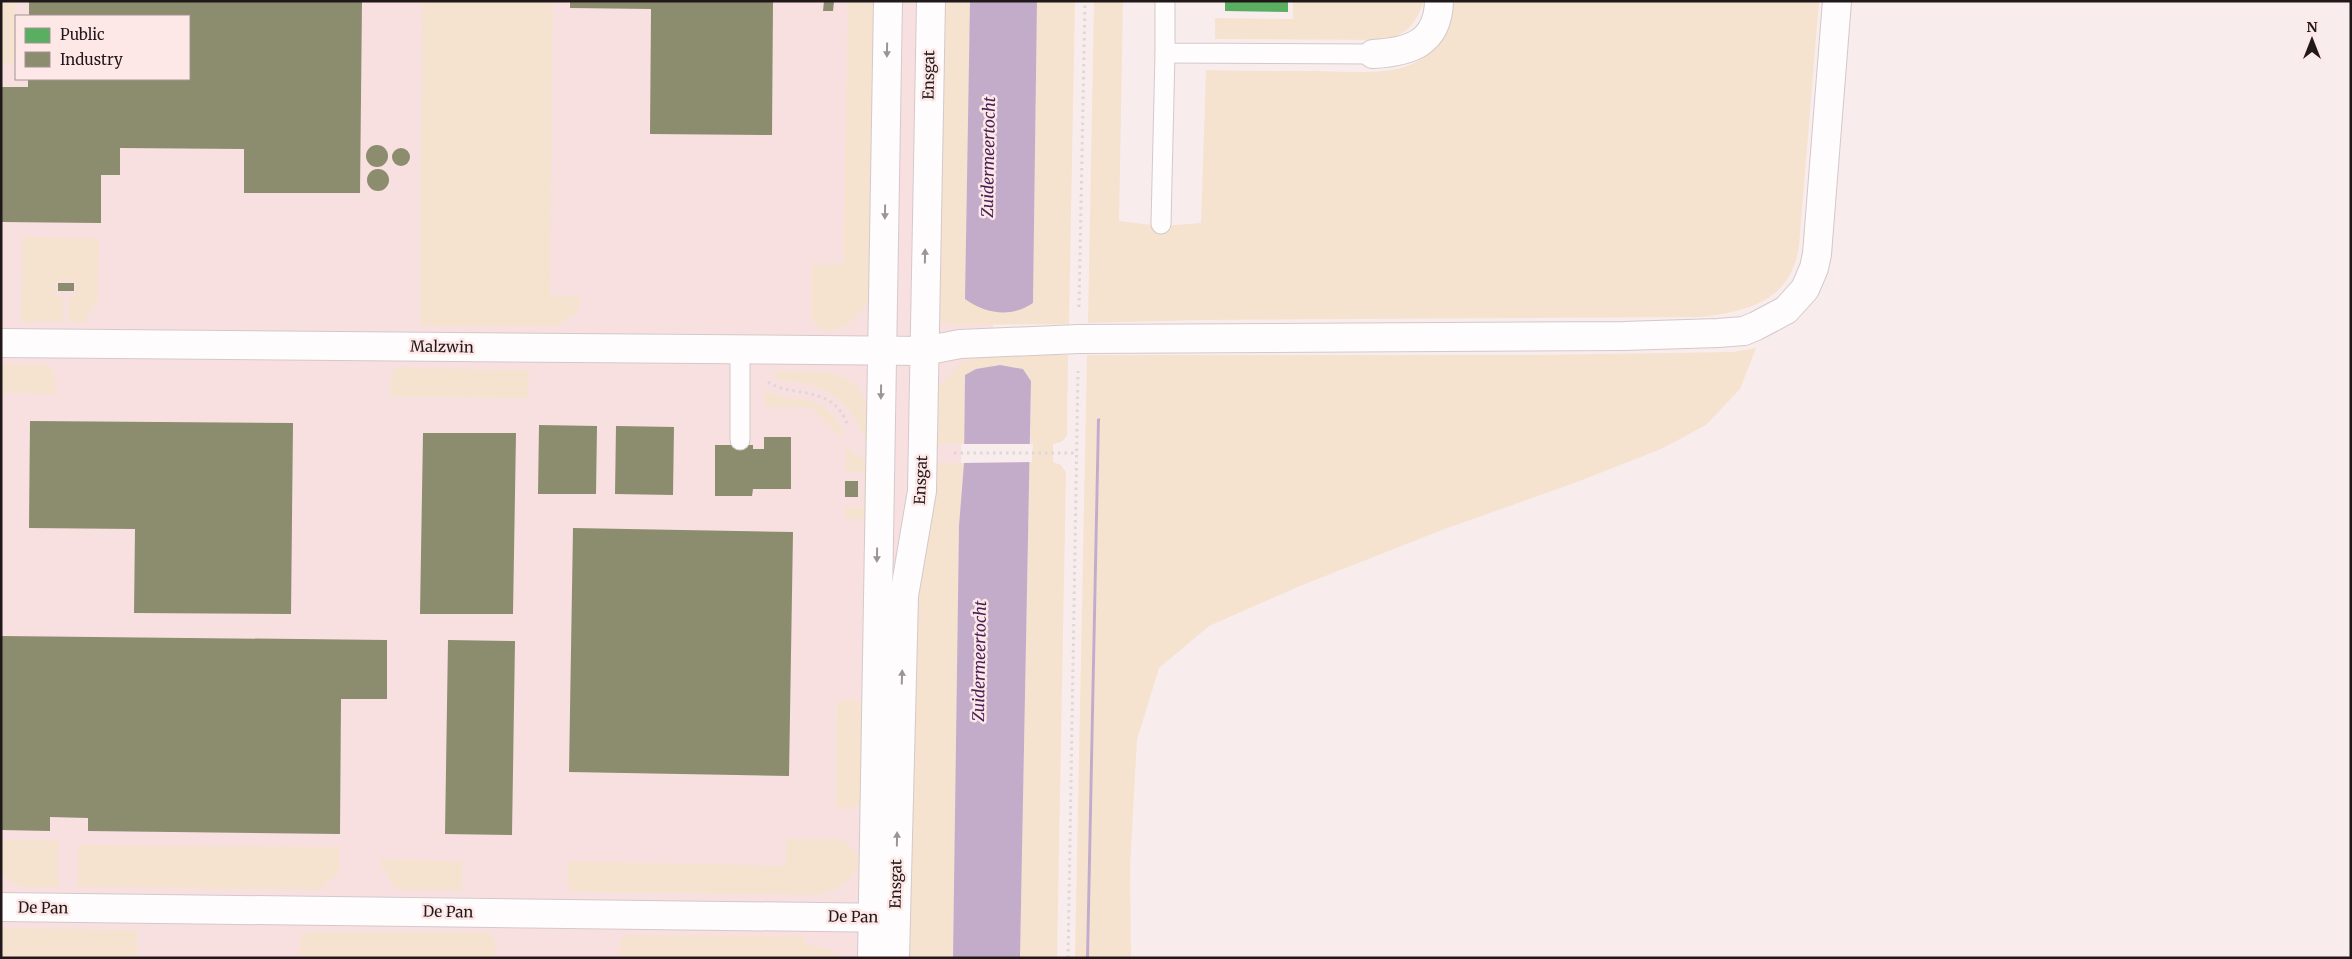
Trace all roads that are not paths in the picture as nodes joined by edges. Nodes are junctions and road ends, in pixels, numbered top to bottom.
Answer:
1 (888, 1) edge
2 (931, 1) edge
3 (1165, 1) edge
4 (1439, 1) edge
5 (1837, 1) edge
6 (1165, 53) junction
7 (1373, 54) joint
8 (1161, 224) dead end
9 (1, 343) edge
10 (747, 350) junction
11 (882, 351) junction
12 (924, 351) junction
13 (740, 440) dead end
14 (1, 907) edge
15 (884, 917) junction
16 (872, 958) edge
17 (895, 958) edge

1 -> 11 street, Ensgat
12 -> 2 street, Ensgat
3 - 6 lane
4 - 7 street
5 - 12 street, Malzwin
6 - 7 lane
6 - 8 lane
9 - 10 street, Malzwin
10 - 11 street, Malzwin
10 - 13 lane
11 - 12 street, Malzwin
11 -> 15 street, Ensgat
15 -> 12 street, Ensgat
14 - 15 street, De Pan
15 - 16 street, Ensgat
15 - 17 street, Ensgat

